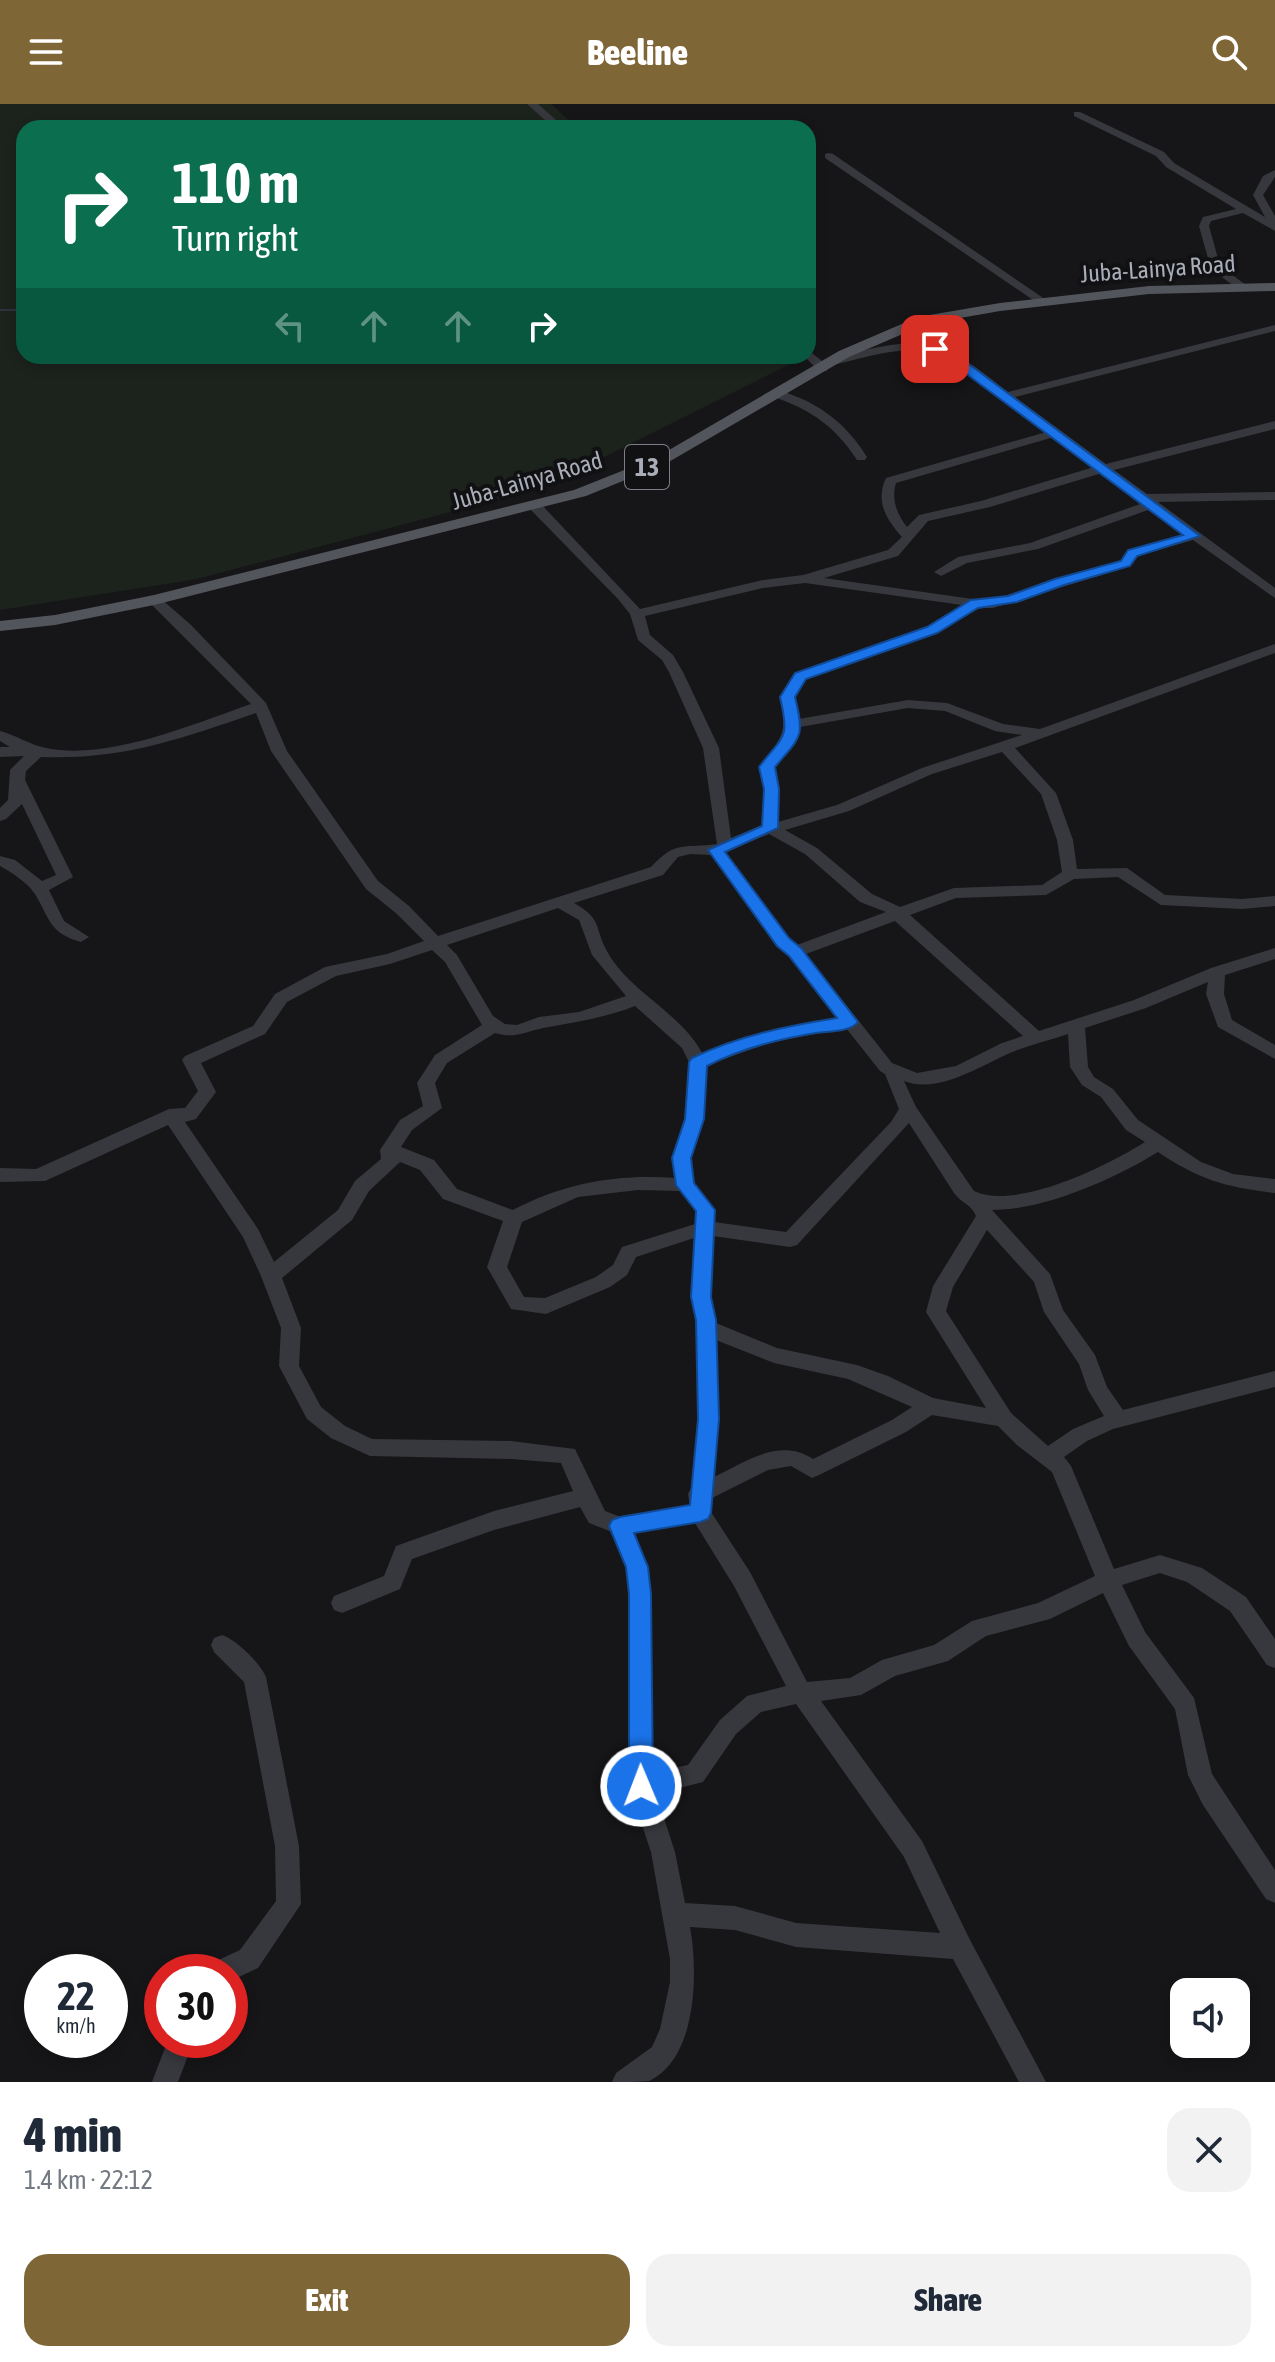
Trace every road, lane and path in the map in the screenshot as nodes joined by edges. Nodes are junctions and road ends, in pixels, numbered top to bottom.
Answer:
1 (532, 104) edge
2 (1077, 114) dead end
3 (551, 120) edge
4 (829, 156) dead end
5 (1275, 173) edge
6 (1244, 210) junction
7 (1273, 227) edge
8 (1242, 287) junction
9 (1275, 287) edge
10 (1043, 302) junction
11 (1275, 328) edge
12 (816, 358) edge
13 (830, 364) junction
14 (778, 394) junction
15 (1005, 396) junction
16 (1275, 425) edge
17 (1055, 433) junction
18 (861, 457) dead end
19 (1100, 468) junction
20 (1275, 496) edge
21 (1149, 501) junction
22 (535, 506) junction
23 (1193, 536) junction
24 (909, 537) junction
25 (941, 572) dead end
26 (805, 579) junction
27 (1275, 594) edge
28 (154, 600) junction
29 (976, 603) junction
30 (637, 614) junction
31 (0, 626) edge
32 (1275, 648) edge
33 (261, 706) junction
34 (794, 724) junction
35 (1040, 733) junction
36 (0, 735) edge
37 (1004, 745) junction
38 (39, 750) junction
39 (0, 752) edge
40 (18, 781) junction
41 (0, 816) edge
42 (770, 828) junction
43 (720, 846) junction
44 (0, 861) edge
45 (1070, 874) junction
46 (40, 888) junction
47 (1275, 901) edge
48 (560, 902) junction
49 (898, 914) junction
50 (81, 937) dead end
51 (432, 942) junction
52 (795, 952) junction
53 (1275, 953) edge
54 (1217, 972) junction
55 (637, 998) junction
56 (849, 1022) junction
57 (495, 1025) junction
58 (1076, 1026) junction
59 (1038, 1039) junction
60 (1275, 1053) edge
61 (698, 1062) junction
62 (895, 1072) junction
63 (908, 1109) junction
64 (175, 1114) junction
65 (1156, 1144) junction
66 (389, 1150) junction
67 (0, 1175) edge
68 (685, 1185) junction
69 (1275, 1186) edge
70 (984, 1211) junction
71 (514, 1218) junction
72 (704, 1228) junction
73 (271, 1276) junction
74 (706, 1327) junction
75 (1275, 1379) edge
76 (929, 1406) junction
77 (1117, 1418) junction
78 (1004, 1419) junction
79 (1049, 1457) junction
80 (586, 1497) junction
81 (700, 1503) junction
82 (620, 1526) junction
83 (1108, 1580) junction
84 (342, 1603) dead end
85 (222, 1645) dead end
86 (1275, 1658) edge
87 (801, 1693) junction
88 (641, 1786) junction
89 (1275, 1891) edge
90 (675, 1914) junction
91 (960, 1947) junction
92 (248, 1959) edge
93 (174, 2058) edge
94 (165, 2082) edge
95 (625, 2082) edge
96 (1033, 2082) edge

1 - 3 street
2 - 6 street
4 - 10 street
5 - 7 street
6 - 7 street
6 - 8 street
8 - 9 main road, Juba-Lainya Road / 13
8 - 10 main road, Juba-Lainya Road / 13
10 - 13 main road, Juba-Lainya Road / 13
11 - 15 street
12 - 13 street
13 - 14 main road, Juba-Lainya Road / 13
13 - 15 street
14 - 18 street
14 - 22 main road, Juba-Lainya Road / 13
15 - 17 street
16 - 19 street
17 - 19 street
17 - 24 street
19 - 21 street
19 - 24 street
20 - 21 street
21 - 23 street
21 - 25 street
22 - 28 main road, Juba-Lainya Road / 13
22 - 30 street
23 - 27 street
23 - 29 street
24 - 26 street
26 - 29 street
26 - 30 street
28 - 31 main road, Juba-Lainya Road / 13
28 - 33 street
29 - 34 street
30 - 43 street
32 - 35 street
33 - 38 street
33 - 51 street
34 - 35 street
34 - 42 street
35 - 37 street
36 - 38 street
37 - 42 street
37 - 45 street
38 - 39 street
38 - 40 street
40 - 41 street
40 - 46 street
42 - 43 street
42 - 49 street
43 - 48 street
43 - 52 street
44 - 46 street
45 - 47 street
45 - 49 street
46 - 50 street
48 - 51 street
48 - 55 street
49 - 52 street
49 - 59 street
51 - 57 street
51 - 64 street
52 - 56 street
53 - 54 street
54 - 58 street
54 - 60 street
55 - 57 street
55 - 61 street
56 - 61 street
56 - 62 street
57 - 66 street
58 - 59 street
58 - 65 street
59 - 62 street
61 - 68 street
62 - 63 street
63 - 70 street
63 - 72 street
64 - 67 street
64 - 73 street
65 - 69 street
65 - 70 street
66 - 71 street
66 - 73 street
68 - 71 street
68 - 72 street
70 - 77 street
70 - 78 street
71 - 72 street
72 - 74 street
73 - 80 street
74 - 76 street
74 - 81 street
75 - 77 street
76 - 78 street
76 - 81 street
77 - 79 street
78 - 79 street
79 - 83 street
80 - 82 street
80 - 84 street
81 - 82 street
81 - 87 street
82 - 88 street
83 - 86 street
83 - 87 street
83 - 89 street
85 - 92 street
87 - 88 street
87 - 91 street
88 - 90 street
90 - 91 street
90 - 95 street
91 - 96 street
93 - 94 street

